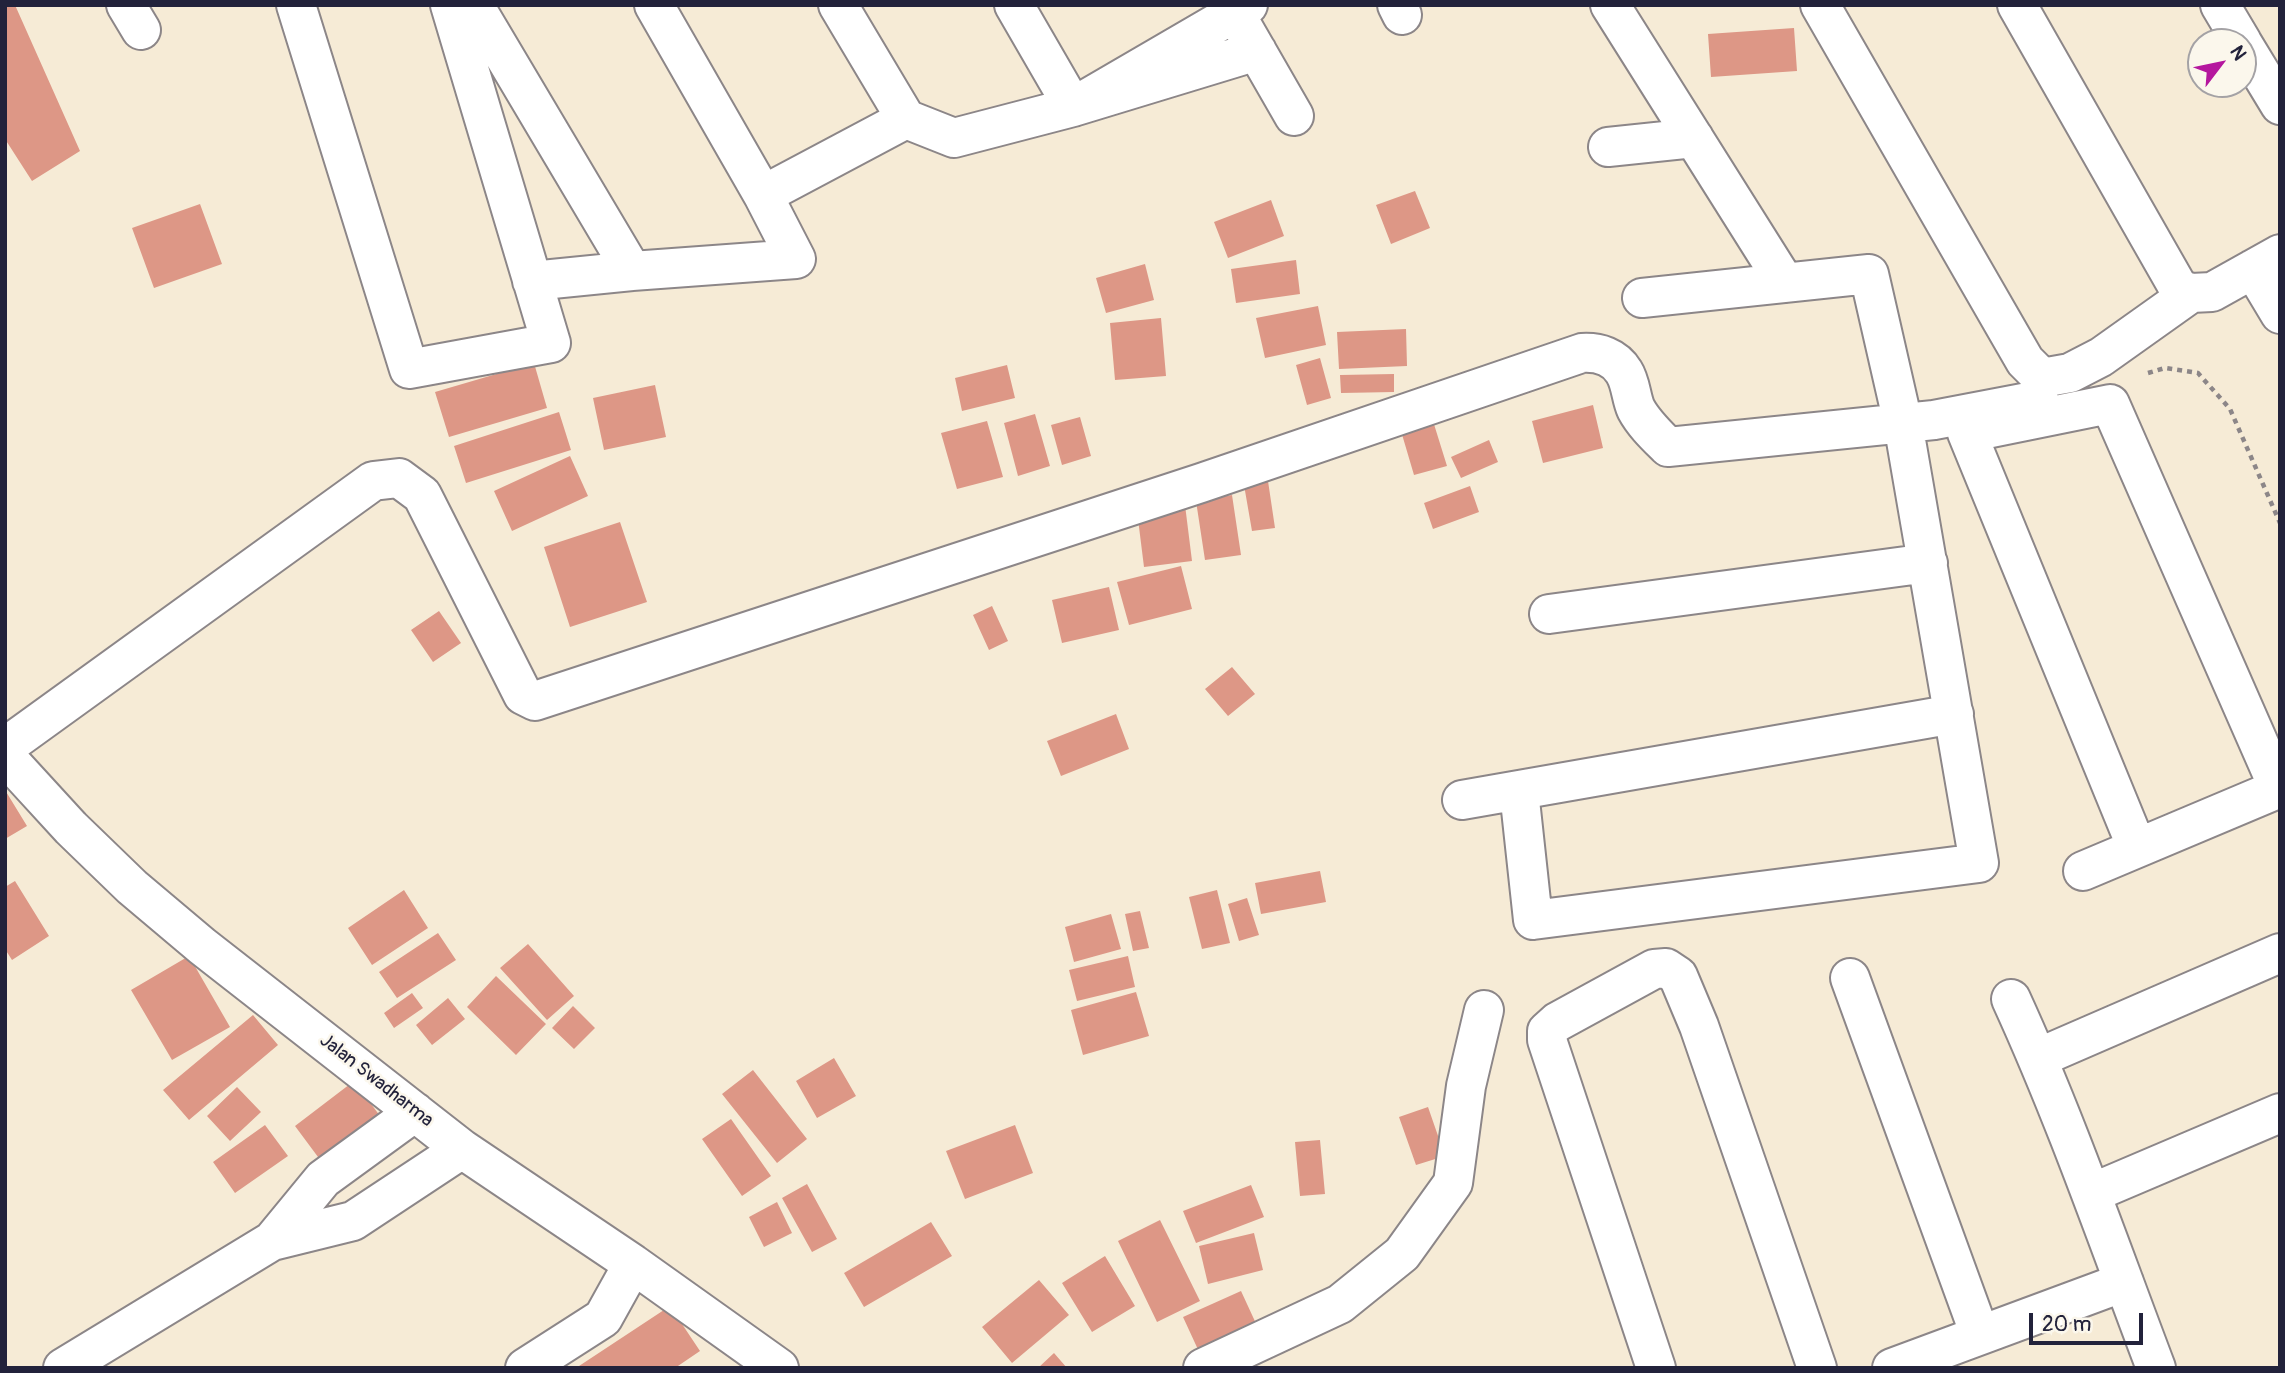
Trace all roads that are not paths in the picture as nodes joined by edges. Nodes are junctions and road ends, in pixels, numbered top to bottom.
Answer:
1 (296, 5) edge
2 (450, 5) edge
3 (474, 5) edge
4 (654, 5) edge
5 (838, 5) edge
6 (1014, 5) edge
7 (1610, 5) edge
8 (1820, 5) edge
9 (2017, 5) edge
10 (2220, 5) edge
11 (1242, 9) edge
12 (2234, 28) edge
13 (1257, 51) junction
14 (2257, 66) edge
15 (2280, 105) edge
16 (1073, 107) junction
17 (1294, 116) dead end
18 (906, 119) junction
19 (1694, 138) junction
20 (1608, 147) dead end
21 (763, 195) junction
22 (2266, 261) edge
23 (632, 271) junction
24 (532, 281) junction
25 (1784, 283) junction
26 (2191, 293) junction
27 (1642, 298) dead end
28 (2280, 314) edge
29 (2039, 400) dead end
30 (1903, 423) junction
31 (1928, 563) junction
32 (1549, 614) dead end
33 (1954, 714) junction
34 (5, 747) edge
35 (5, 756) edge
36 (2279, 789) edge
37 (1519, 791) junction
38 (1462, 800) dead end
39 (2137, 848) junction
40 (2082, 871) dead end
41 (2280, 953) edge
42 (1850, 978) dead end
43 (2011, 999) dead end
44 (1484, 1010) dead end
45 (2038, 1058) junction
46 (415, 1112) junction
47 (2280, 1113) edge
48 (462, 1149) junction
49 (2092, 1192) junction
50 (272, 1241) junction
51 (633, 1264) junction
52 (2124, 1282) junction
53 (1980, 1335) junction
54 (63, 1368) edge
55 (525, 1368) edge
56 (779, 1368) edge
57 (1203, 1368) edge
58 (1656, 1368) edge
59 (1817, 1368) edge
60 (1892, 1368) edge
61 (2156, 1368) edge

1 - 24 street
2 - 24 street
3 - 23 street
4 - 21 street
5 - 18 street
6 - 16 street
7 - 19 street
8 - 26 street
9 - 26 street
10 - 12 street
11 - 13 street
11 - 16 street
13 - 16 street
13 - 17 street
14 - 15 street
16 - 18 street
18 - 21 street
19 - 20 street
19 - 25 street
21 - 23 street
22 - 26 street
22 - 28 street
23 - 24 street
25 - 27 street
25 - 30 street
29 - 30 street
30 - 31 street
30 - 34 street
31 - 32 street
31 - 33 street
33 - 37 street
33 - 37 street
35 - 46 street, Jalan Swadharma
36 - 39 street
36 - 39 street
37 - 38 street
39 - 40 street
41 - 45 street
42 - 53 street
43 - 45 street
44 - 57 street
45 - 49 street
46 - 48 street, Jalan Swadharma
46 - 50 street
47 - 49 street
48 - 50 street
48 - 51 street, Jalan Swadharma
49 - 52 street
50 - 54 street
51 - 55 street
51 - 56 street, Jalan Swadharma
52 - 53 street
52 - 61 street
53 - 60 street
58 - 59 street

